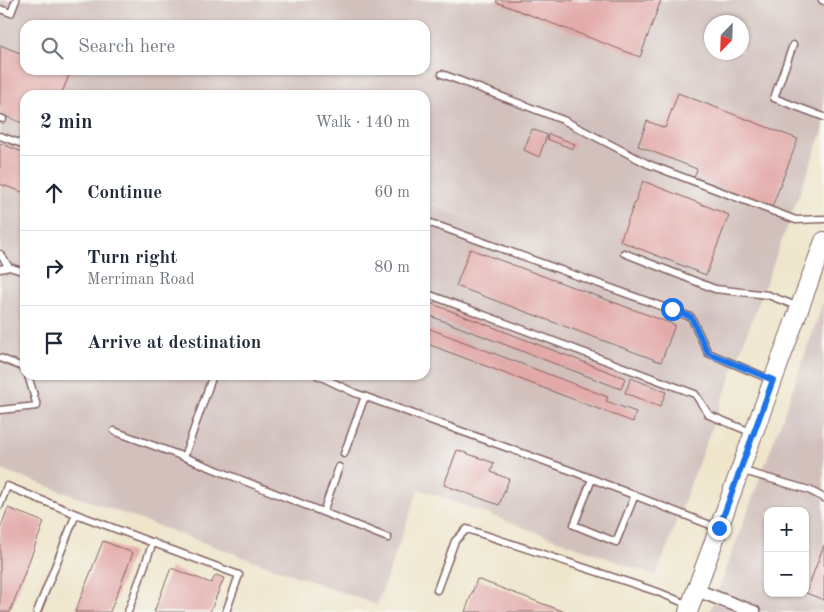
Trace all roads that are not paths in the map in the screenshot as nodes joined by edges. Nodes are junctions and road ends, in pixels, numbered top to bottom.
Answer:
1 (16, 0) edge
2 (0, 9) edge
3 (793, 45) dead end
4 (442, 74) dead end
5 (824, 116) edge
6 (0, 136) edge
7 (20, 143) edge
8 (824, 219) edge
9 (430, 223) edge
10 (824, 241) edge
11 (624, 253) dead end
12 (0, 254) edge
13 (9, 267) junction
14 (0, 269) edge
15 (20, 270) edge
16 (430, 295) edge
17 (800, 307) junction
18 (0, 358) edge
19 (20, 366) edge
20 (29, 380) edge
21 (211, 380) edge
22 (328, 380) edge
23 (773, 380) junction
24 (365, 396) junction
25 (0, 410) edge
26 (114, 431) dead end
27 (754, 433) junction
28 (344, 454) dead end
29 (184, 457) junction
30 (339, 467) dead end
31 (740, 470) junction
32 (592, 479) junction
33 (635, 495) junction
34 (824, 496) edge
35 (0, 505) edge
36 (323, 512) junction
37 (76, 514) junction
38 (719, 528) junction
39 (388, 538) dead end
40 (153, 542) junction
41 (437, 590) dead end
42 (692, 602) edge
43 (38, 612) edge
44 (128, 612) edge
45 (226, 612) edge
46 (754, 612) edge

1 - 2 lane
3 - 5 lane
4 - 8 lane
6 - 7 lane
9 - 23 lane
10 - 17 main road
11 - 17 lane
12 - 13 lane
13 - 14 lane
13 - 15 lane
16 - 27 lane
17 - 23 main road
18 - 19 lane
20 - 25 lane
21 - 29 lane
22 - 24 lane
23 - 27 main road
24 - 28 lane
24 - 32 lane
26 - 29 lane
27 - 31 main road
29 - 36 lane
30 - 36 lane
31 - 34 lane
31 - 38 main road
32 - 33 lane
32 - 33 lane
33 - 38 lane
35 - 37 lane
36 - 39 lane
37 - 40 lane
37 - 43 lane
38 - 42 main road
40 - 44 lane
40 - 45 lane
41 - 42 lane
42 - 46 street

